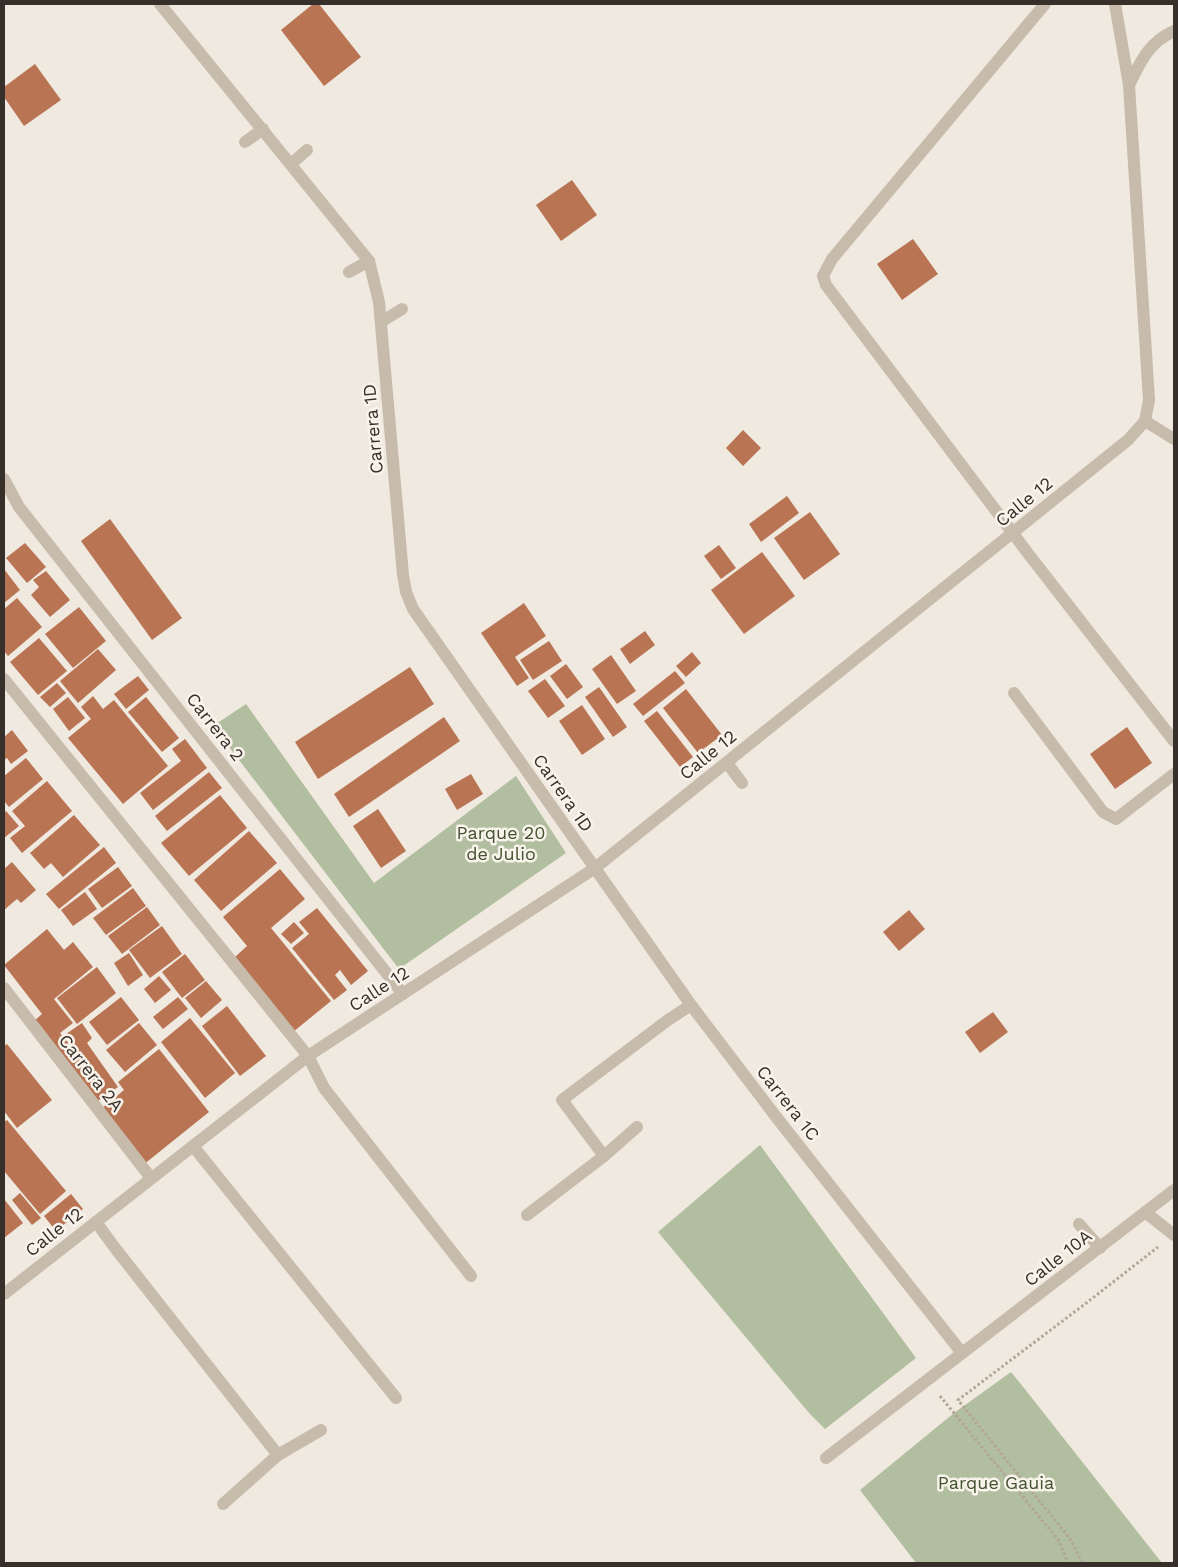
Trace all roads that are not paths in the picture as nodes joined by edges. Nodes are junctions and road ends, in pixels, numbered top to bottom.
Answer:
1 (160, 4) edge
2 (1045, 4) edge
3 (1115, 4) edge
4 (1174, 31) edge
5 (1129, 85) junction
6 (263, 129) junction
7 (245, 142) dead end
8 (307, 150) dead end
9 (291, 164) junction
10 (370, 260) junction
11 (349, 272) dead end
12 (402, 309) dead end
13 (381, 322) junction
14 (1145, 422) junction
15 (1174, 439) edge
16 (4, 479) edge
17 (1013, 533) junction
18 (4, 679) edge
19 (1014, 693) dead end
20 (1174, 741) edge
21 (727, 763) junction
22 (1174, 774) edge
23 (742, 783) dead end
24 (594, 868) junction
25 (4, 988) edge
26 (403, 994) junction
27 (691, 1004) junction
28 (308, 1056) junction
29 (637, 1128) dead end
30 (193, 1146) junction
31 (604, 1156) junction
32 (151, 1178) junction
33 (1174, 1190) edge
34 (1146, 1212) junction
35 (527, 1215) dead end
36 (96, 1222) junction
37 (1079, 1224) dead end
38 (1174, 1234) edge
39 (1100, 1248) junction
40 (471, 1276) dead end
41 (4, 1294) edge
42 (962, 1353) junction
43 (396, 1398) dead end
44 (321, 1430) dead end
45 (278, 1455) junction
46 (826, 1458) dead end
47 (223, 1504) dead end

1 - 6 street, Carrera 1D
2 - 17 street
3 - 5 street
4 - 5 street
5 - 14 street
6 - 7 street
6 - 9 street, Carrera 1D
8 - 9 street
9 - 10 street, Carrera 1D
10 - 11 street
10 - 13 street, Carrera 1D
12 - 13 street
13 - 24 street, Carrera 1D
14 - 15 street
14 - 17 street, Calle 12
16 - 26 street, Carrera 2
17 - 20 street
17 - 21 street, Calle 12
18 - 28 street
19 - 22 street
21 - 23 street
21 - 24 street, Calle 12
24 - 26 street, Calle 12
24 - 27 street, Carrera 1C
25 - 32 street, Carrera 2A
26 - 28 street, Calle 12
27 - 31 street
27 - 42 street, Carrera 1C
28 - 30 street, Calle 12
28 - 40 street
29 - 31 street
30 - 32 street, Calle 12
30 - 43 street
31 - 35 street
32 - 36 street, Calle 12
33 - 34 street, Calle 10A
34 - 38 street
34 - 39 street, Calle 10A
36 - 41 street, Calle 12
36 - 45 street
37 - 39 street
39 - 42 street, Calle 10A
42 - 46 street, Calle 10A
44 - 45 street
45 - 47 street

